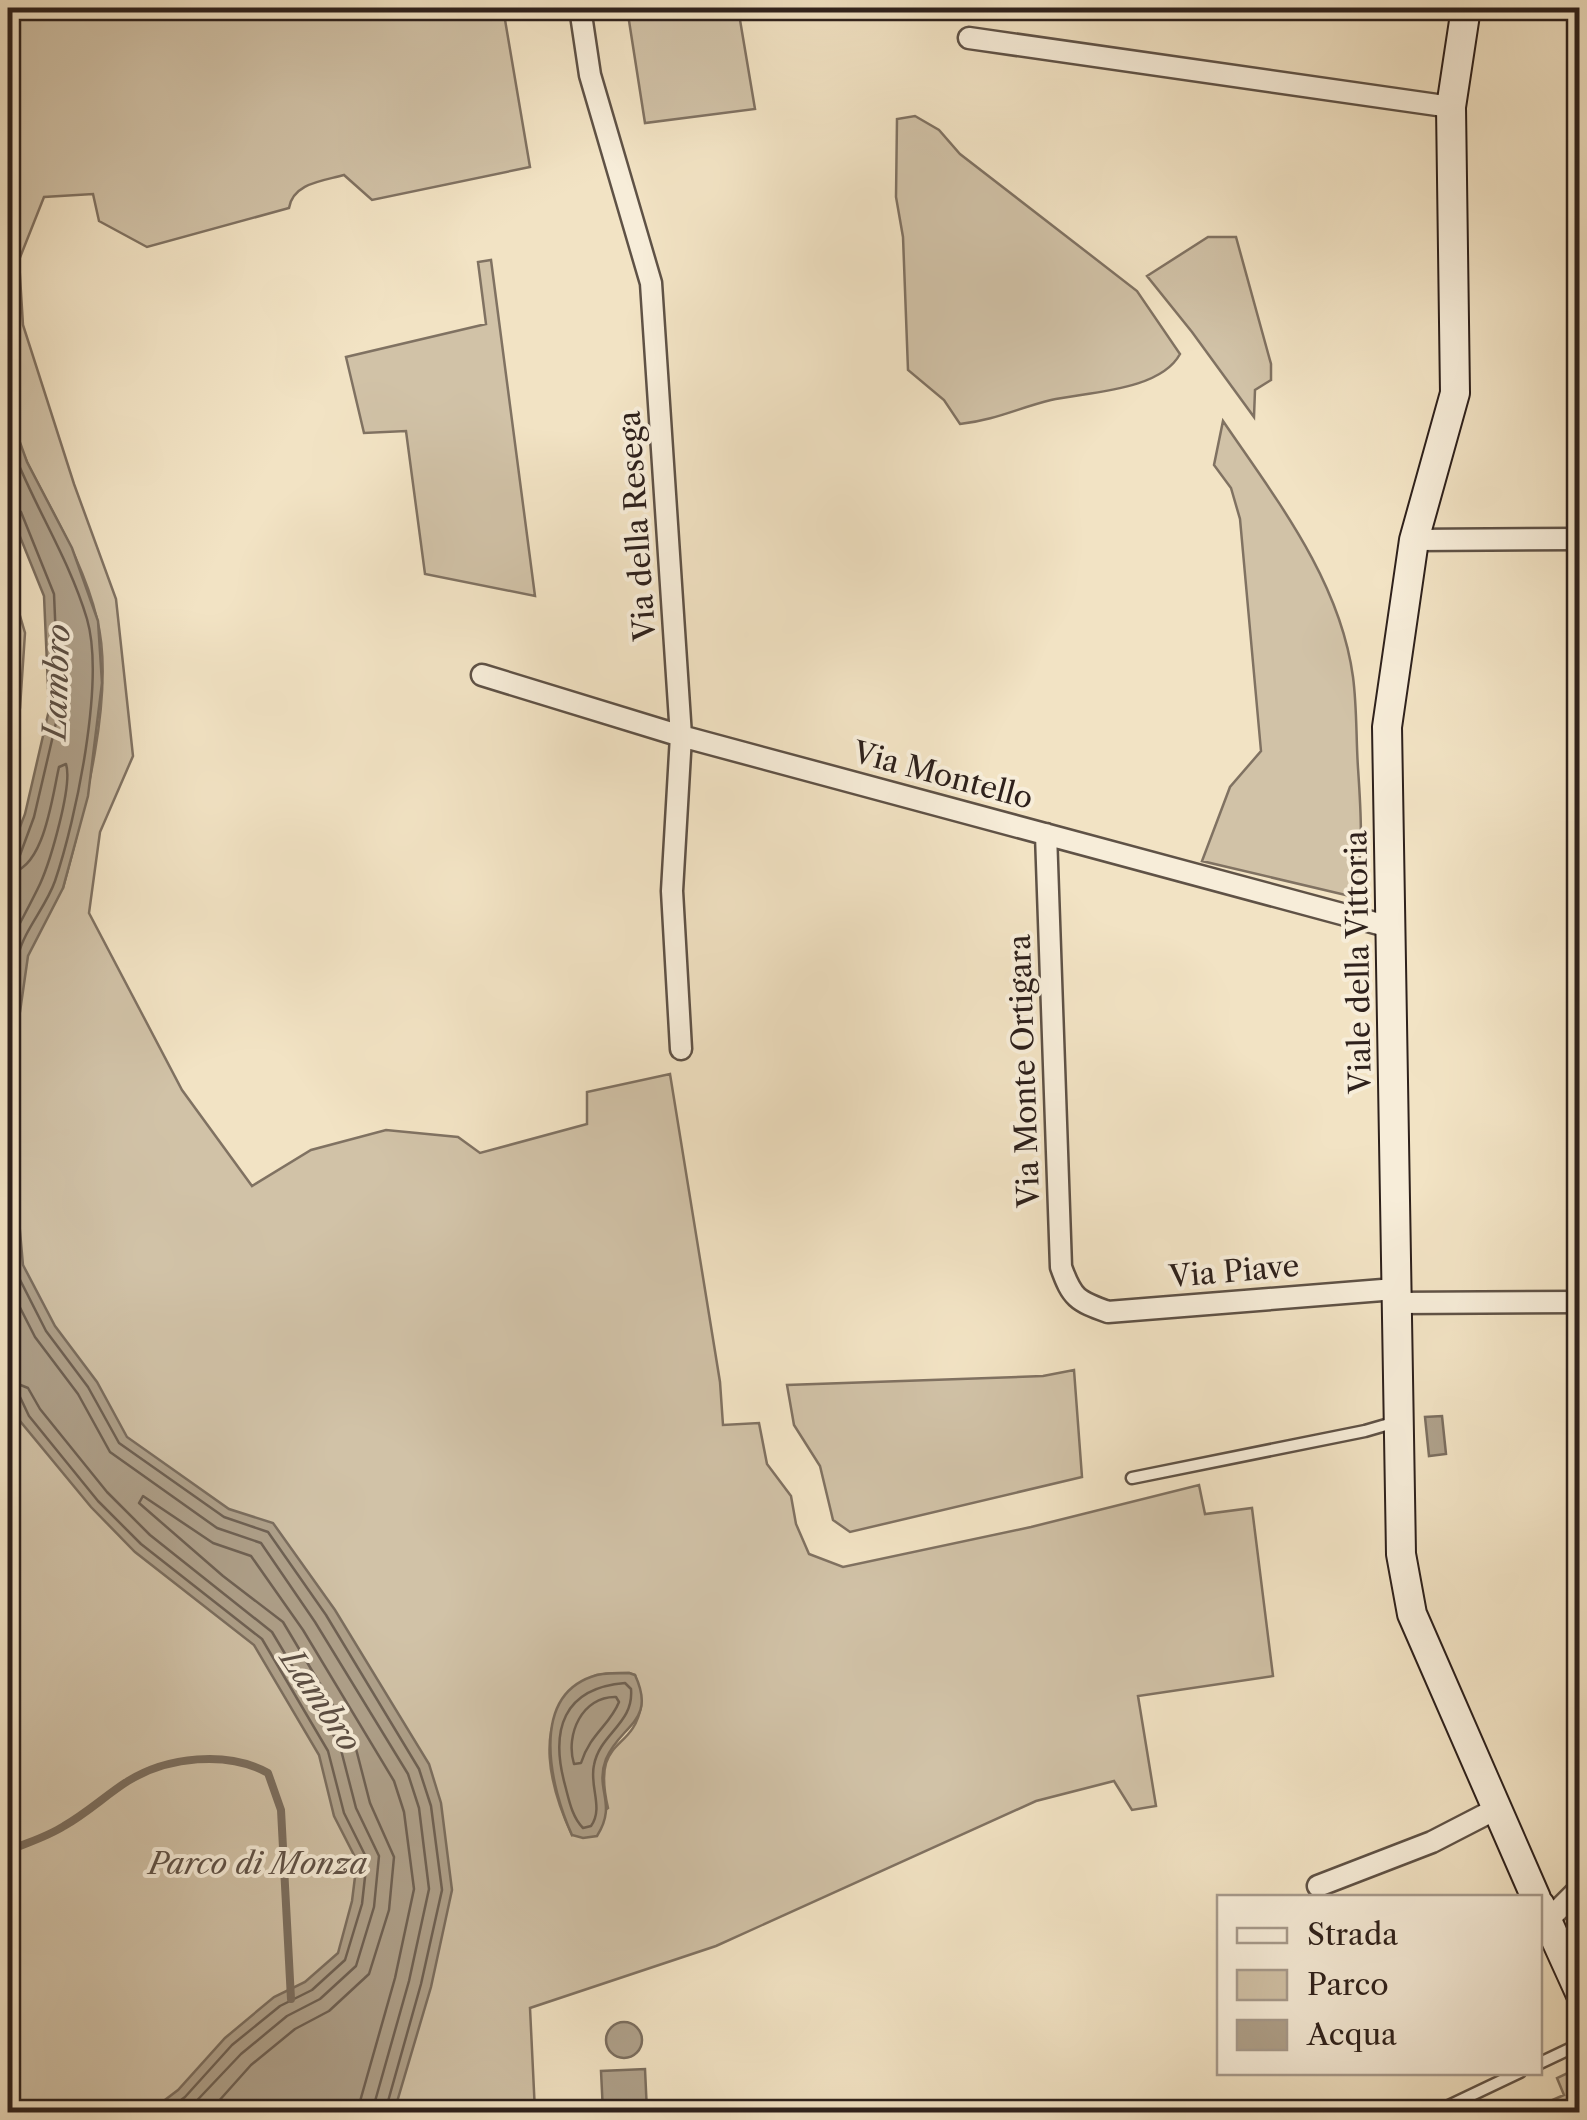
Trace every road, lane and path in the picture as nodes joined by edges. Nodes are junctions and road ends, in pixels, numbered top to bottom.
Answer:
1 (580, 8) edge
2 (1466, 8) edge
3 (968, 38) dead end
4 (1451, 107) junction
5 (1414, 540) junction
6 (1580, 540) edge
7 (482, 675) dead end
8 (681, 736) junction
9 (1046, 834) junction
10 (1390, 926) junction
11 (681, 1049) dead end
12 (1395, 1296) junction
13 (1080, 1302) joint
14 (1580, 1302) edge
15 (1397, 1422) junction
16 (1132, 1478) dead end
17 (1496, 1809) junction
18 (1318, 1886) dead end
19 (1580, 1888) edge
20 (1535, 1895) edge
21 (1542, 1907) edge
22 (1542, 1910) edge
23 (1580, 1993) edge
24 (1580, 2044) edge
25 (1542, 2062) edge
26 (1514, 2075) edge
27 (1436, 2112) edge

1 - 8 street, Via della Resega
2 - 4 street, Viale della Vittoria
3 - 4 street
4 - 5 street, Viale della Vittoria
5 - 6 street
5 - 10 street, Viale della Vittoria
7 - 8 street, Via Montello
8 - 9 street, Via Montello
8 - 11 street, Via della Resega
9 - 10 street, Via Montello
9 - 13 street, Via Monte Ortigara
10 - 12 street, Viale della Vittoria
12 - 13 street, Via Piave
12 - 14 street, Via Piave
12 - 15 street, Viale della Vittoria
15 - 16 lane
15 - 17 street, Viale della Vittoria
17 - 18 street
17 - 20 street, Viale della Vittoria
19 - 21 street
22 - 23 street, Viale della Vittoria
24 - 25 lane
26 - 27 lane

